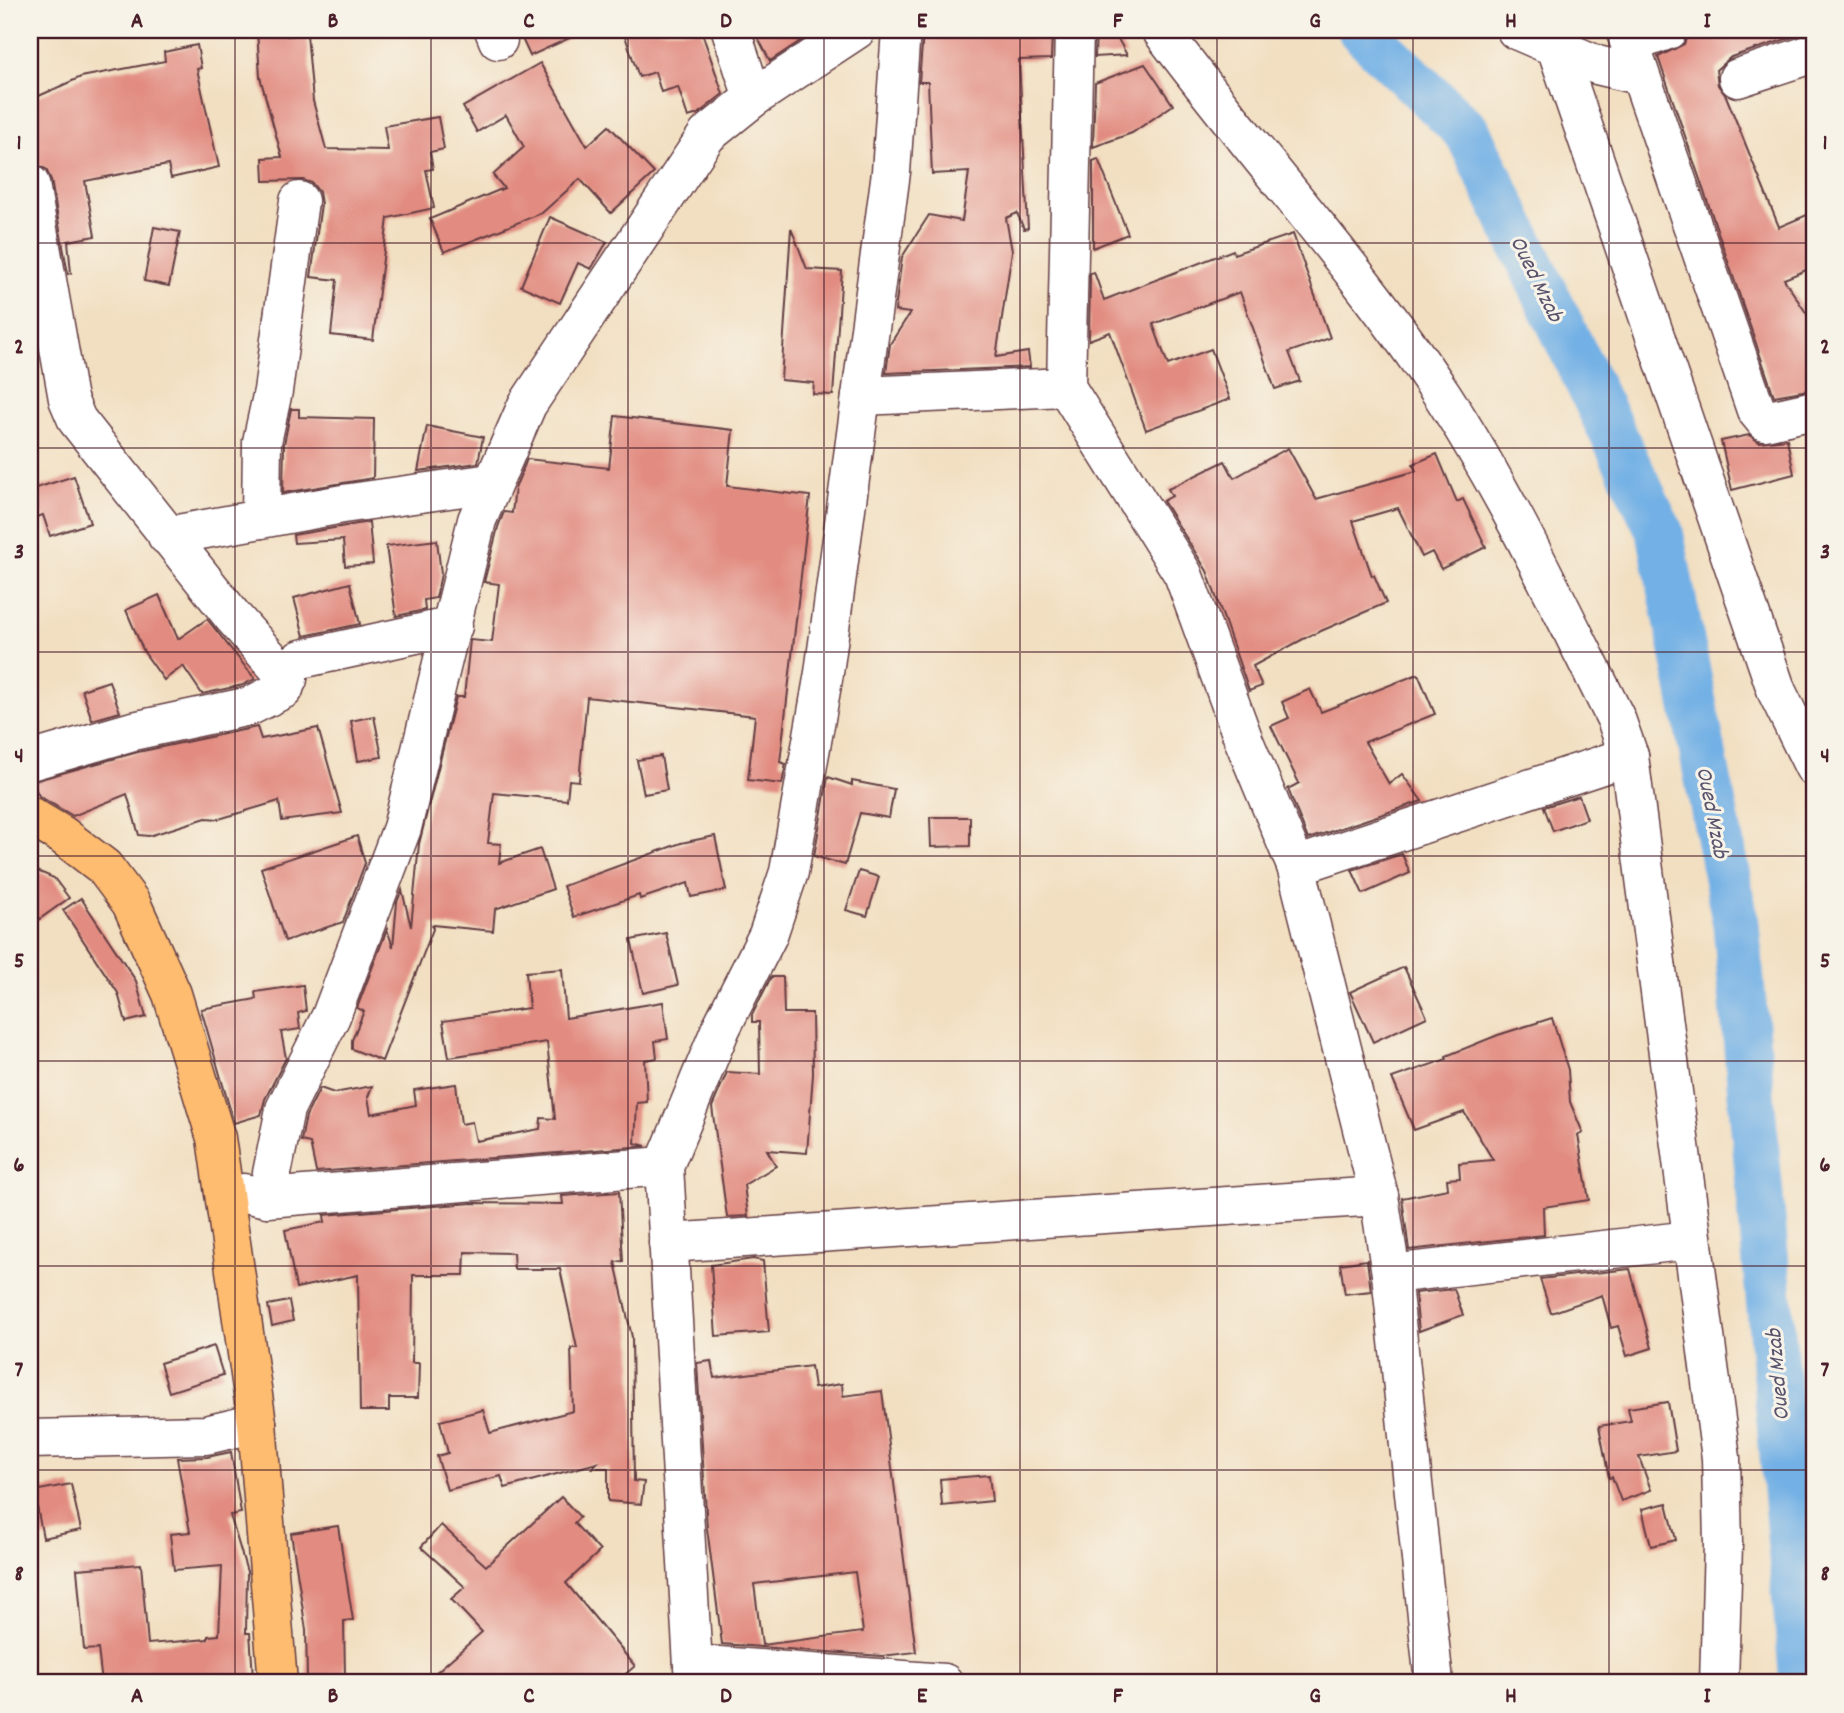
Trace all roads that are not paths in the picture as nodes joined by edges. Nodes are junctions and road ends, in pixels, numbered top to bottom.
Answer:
1 (731, 30) edge
2 (856, 30) edge
3 (901, 30) edge
4 (1074, 30) edge
5 (1161, 30) edge
6 (1516, 30) edge
7 (1668, 30) edge
8 (1631, 49) edge
9 (1557, 50) junction
10 (1814, 53) edge
11 (1738, 78) dead end
12 (754, 98) junction
13 (30, 184) edge
14 (299, 201) dead end
15 (1066, 387) junction
16 (861, 396) junction
17 (1814, 410) edge
18 (491, 483) junction
19 (261, 519) junction
20 (167, 536) junction
21 (453, 626) junction
22 (288, 679) junction
23 (1629, 756) junction
24 (30, 761) edge
25 (1814, 767) edge
26 (30, 816) edge
27 (1296, 866) junction
28 (664, 1166) junction
29 (225, 1189) junction
30 (1379, 1196) junction
31 (267, 1198) junction
32 (1690, 1240) junction
33 (668, 1243) junction
34 (1391, 1275) junction
35 (257, 1423) junction
36 (30, 1438) edge
37 (694, 1674) edge
38 (278, 1683) edge
39 (944, 1683) edge
40 (1434, 1683) edge
41 (1719, 1683) edge

1 - 12 street
2 - 12 street
3 - 16 street
4 - 15 street
5 - 23 street
6 - 9 street
7 - 8 street
8 - 9 street
8 - 17 street
9 - 25 street
10 - 11 street
12 - 18 street
13 - 20 street
14 - 19 street
15 - 16 street
15 - 27 street
16 - 28 street
18 - 19 street
18 - 21 street
19 - 20 street
20 - 22 street
21 - 22 street
21 - 31 street
22 - 24 street
23 - 27 street
23 - 32 street
26 - 29 main road
27 - 30 street
28 - 31 street
28 - 33 street
29 - 31 street
29 - 35 main road
30 - 33 street
30 - 34 street
32 - 34 street
32 - 41 street
33 - 37 street
34 - 40 street
35 - 36 street
35 - 38 main road
37 - 39 street

